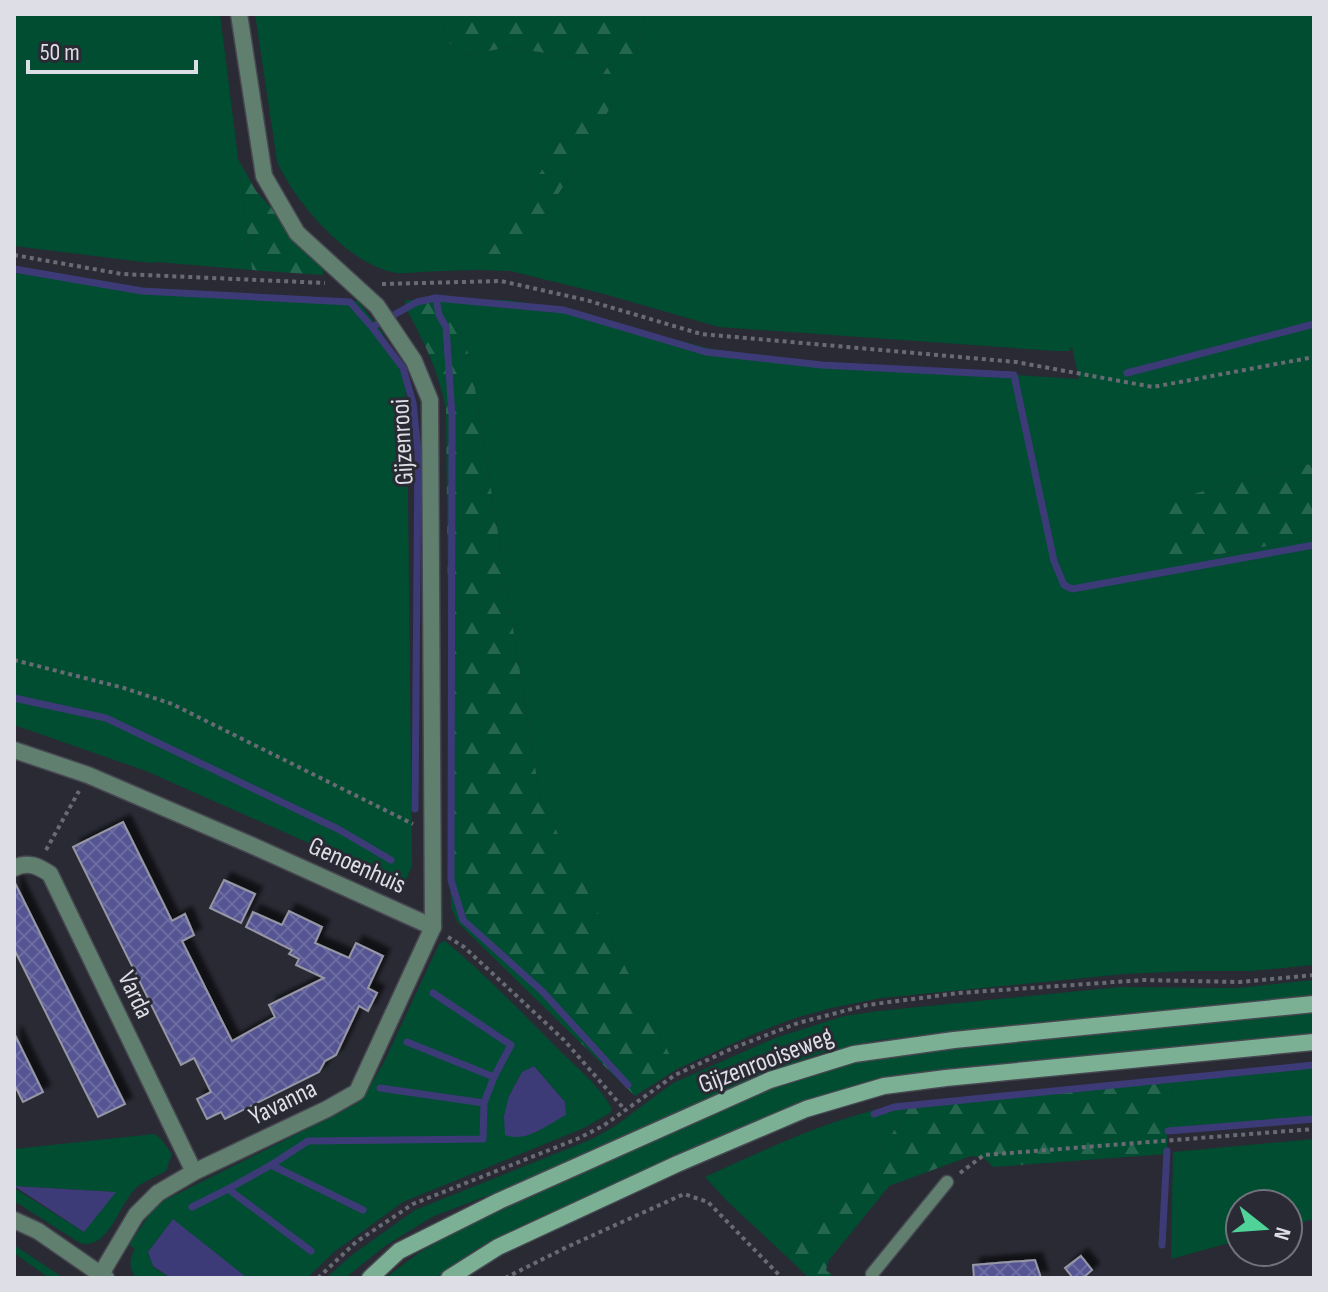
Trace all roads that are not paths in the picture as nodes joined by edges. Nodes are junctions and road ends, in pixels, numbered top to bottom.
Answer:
1 (239, 14) edge
2 (14, 750) edge
3 (14, 868) edge
4 (433, 927) junction
5 (1314, 1004) edge
6 (1314, 1042) edge
7 (194, 1172) junction
8 (947, 1182) road end
9 (14, 1220) edge
10 (95, 1274) edge
11 (370, 1278) edge
12 (449, 1278) edge
13 (873, 1278) edge

1 - 4 street, Gijzenrooi
2 - 4 street, Genoenhuis
3 - 7 street, Varda
4 - 7 street, Yavanna
5 - 11 main road, Gijzenrooiseweg
6 - 12 main road
7 - 10 street, Yavanna
8 - 13 lane
9 - 10 street

